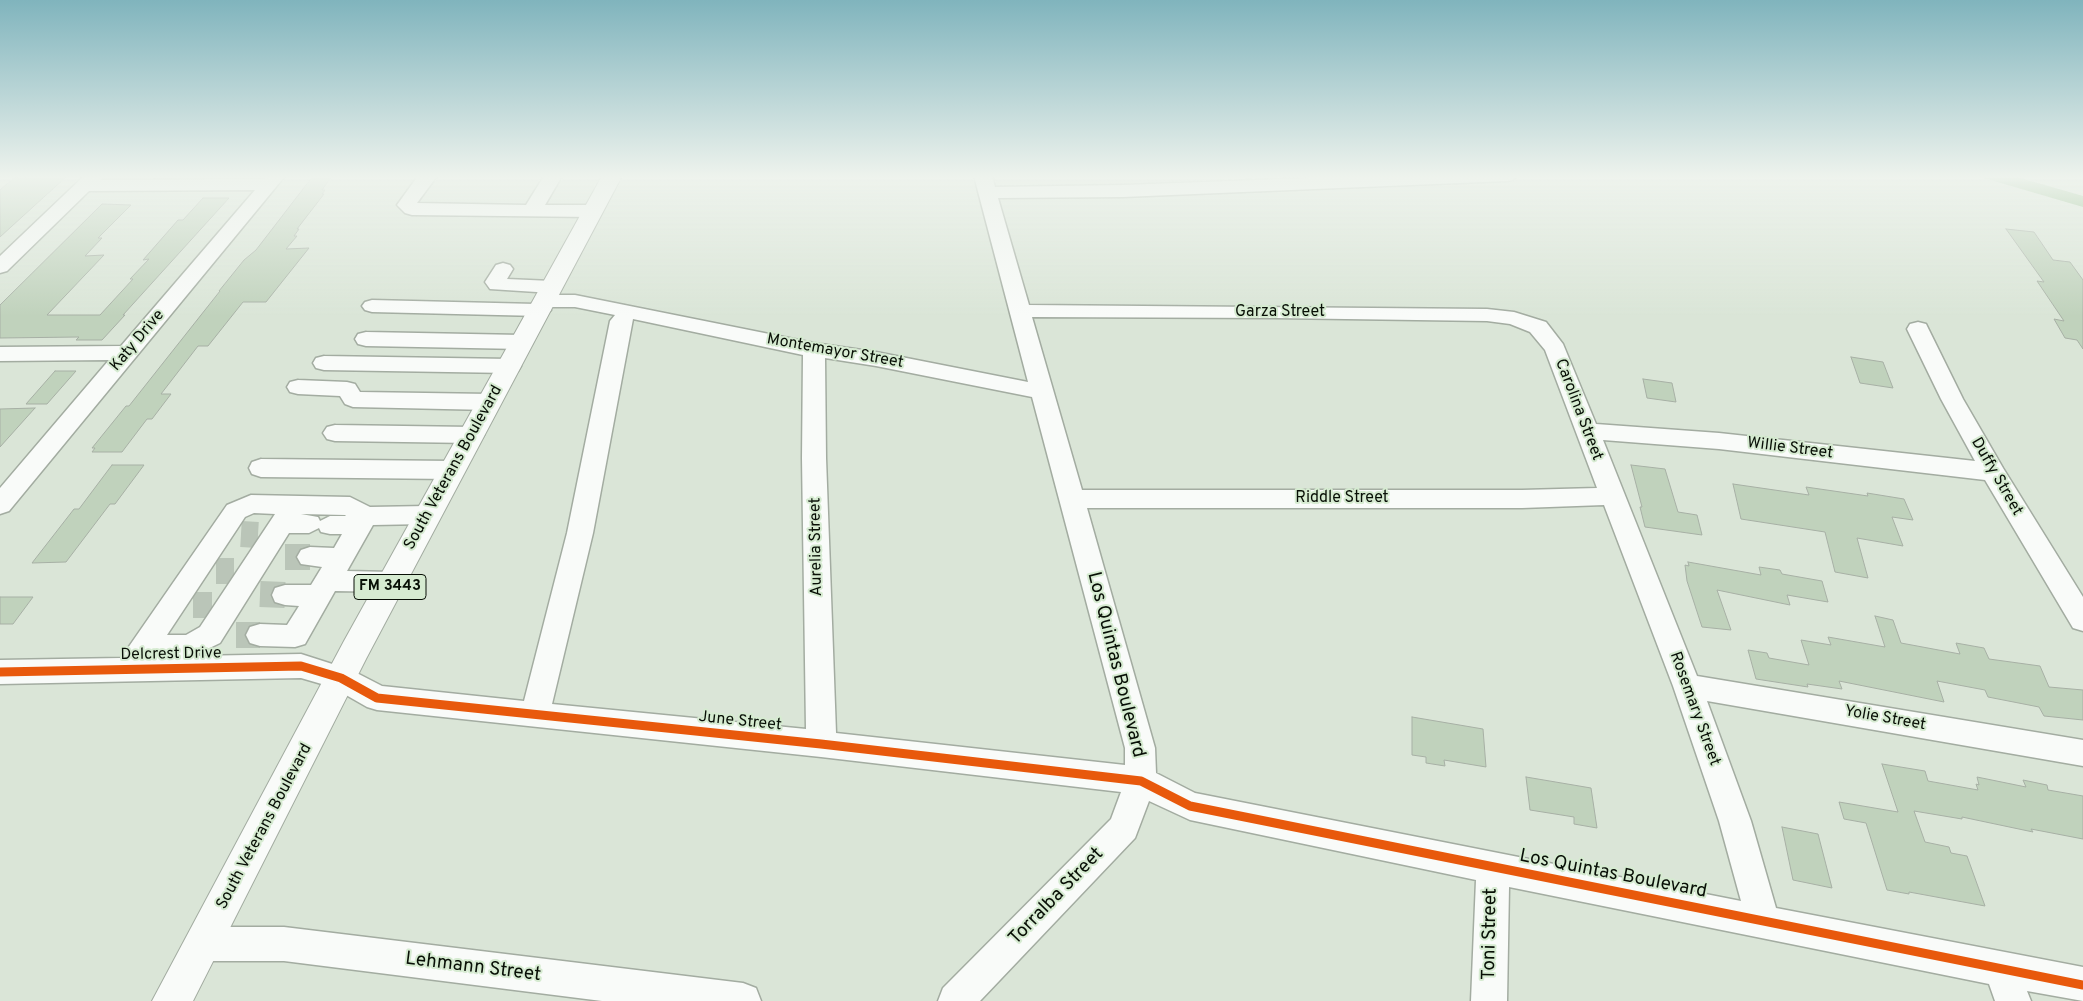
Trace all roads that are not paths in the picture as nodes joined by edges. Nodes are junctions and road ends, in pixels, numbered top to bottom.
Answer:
1 (47, 223) edge
2 (236, 223) edge
3 (587, 223) edge
4 (995, 223) edge
5 (0, 268) edge
6 (503, 269) dead end
7 (546, 299) junction
8 (372, 306) dead end
9 (1020, 311) junction
10 (627, 312) junction
11 (1538, 327) joint
12 (1918, 329) dead end
13 (366, 339) dead end
14 (814, 350) junction
15 (128, 353) junction
16 (0, 354) edge
17 (516, 354) junction
18 (324, 363) dead end
19 (298, 387) dead end
20 (1042, 392) junction
21 (490, 402) junction
22 (1586, 431) junction
23 (335, 433) dead end
24 (472, 435) junction
25 (261, 468) dead end
26 (452, 470) junction
27 (1993, 472) junction
28 (1611, 496) junction
29 (1072, 498) junction
30 (0, 505) edge
31 (428, 515) junction
32 (363, 521) junction
33 (1628, 539) joint
34 (341, 558) junction
35 (252, 562) junction
36 (392, 582) junction
37 (323, 588) junction
38 (2083, 620) edge
39 (235, 635) junction
40 (145, 646) junction
41 (129, 669) junction
42 (0, 672) edge
43 (341, 678) junction
44 (1687, 686) junction
45 (534, 714) junction
46 (821, 744) junction
47 (2083, 753) edge
48 (1141, 782) junction
49 (1492, 868) junction
50 (1763, 921) junction
51 (204, 944) junction
52 (2001, 968) junction
53 (2083, 985) edge
54 (172, 1001) edge
55 (743, 1001) edge
56 (956, 1001) edge
57 (1489, 1001) edge
58 (2013, 1001) edge

1 - 5 street
2 - 15 street, Katy Drive
3 - 7 main road, South Veterans Boulevard / FM 3443
4 - 9 street, Los Quintas Boulevard
6 - 7 street
7 - 8 street
7 - 10 street, Montemayor Street
7 - 17 main road, South Veterans Boulevard / FM 3443
9 - 11 street, Garza Street
9 - 20 street, Los Quintas Boulevard
10 - 14 street, Montemayor Street
10 - 45 street
11 - 22 street, Carolina Street
12 - 27 street, Duffy Street
13 - 17 street
14 - 20 street, Montemayor Street
14 - 46 street, Aurelia Street
15 - 16 street
15 - 30 street, Katy Drive
17 - 18 street
17 - 21 main road, South Veterans Boulevard / FM 3443
19 - 21 street
20 - 29 street, Los Quintas Boulevard
21 - 24 main road, South Veterans Boulevard / FM 3443
22 - 27 street, Willie Street
22 - 28 street, Carolina Street
23 - 24 street
24 - 26 main road, South Veterans Boulevard / FM 3443
25 - 26 street
26 - 31 main road, South Veterans Boulevard / FM 3443
27 - 38 street, Duffy Street
28 - 29 street, Riddle Street
28 - 33 street, Carolina Street
29 - 48 street, Los Quintas Boulevard
31 - 32 street
31 - 36 main road, South Veterans Boulevard / FM 3443
32 - 34 street
32 - 35 street
32 - 35 street
33 - 44 street, Rosemary Street
34 - 35 street
34 - 37 street
35 - 37 street
35 - 39 street
35 - 40 street
36 - 37 street
36 - 43 main road, South Veterans Boulevard / FM 3443
37 - 39 street
39 - 40 street
40 - 41 street
41 - 42 street, Delcrest Drive
41 - 43 street, Delcrest Drive
43 - 45 street, June Street
43 - 51 main road, South Veterans Boulevard / FM 3443
44 - 47 street, Yolie Street
44 - 50 street, Rosemary Street
45 - 46 street, June Street
46 - 48 street, June Street
48 - 49 street, Los Quintas Boulevard
48 - 56 street, Torralba Street
49 - 50 street, Los Quintas Boulevard
49 - 57 street, Toni Street
50 - 52 street, Los Quintas Boulevard
51 - 54 main road, South Veterans Boulevard / FM 3443
51 - 55 street, Lehmann Street
52 - 53 street, Los Quintas Boulevard
52 - 58 street

